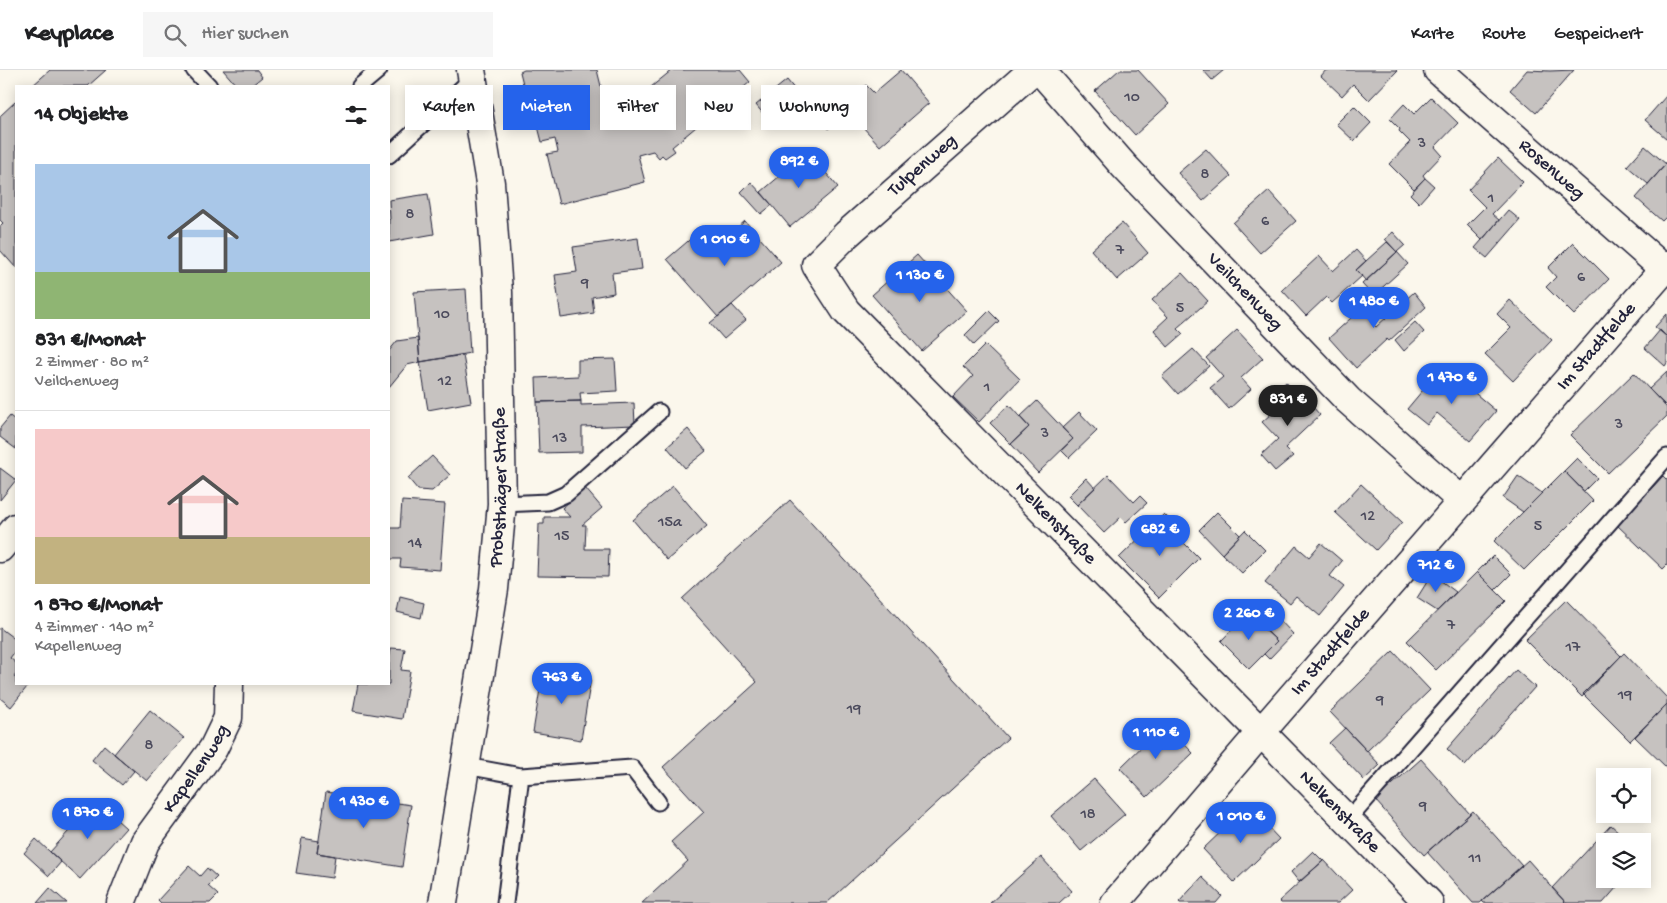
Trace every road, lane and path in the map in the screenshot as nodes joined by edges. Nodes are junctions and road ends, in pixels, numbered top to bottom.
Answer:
1 (194, 70) edge
2 (379, 70) edge
3 (1033, 70) edge
4 (1040, 70) edge
5 (1438, 70) edge
6 (472, 74) edge
7 (207, 85) edge
8 (361, 85) edge
9 (390, 154) edge
10 (816, 265) joint
11 (1666, 267) edge
12 (659, 412) dead end
13 (1667, 457) edge
14 (1462, 502) junction
15 (502, 504) junction
16 (15, 529) edge
17 (0, 548) edge
18 (229, 685) edge
19 (1261, 732) junction
20 (466, 766) junction
21 (521, 776) junction
22 (658, 802) dead end
23 (1348, 820) junction
24 (122, 903) edge
25 (444, 903) edge
26 (504, 903) edge
27 (1115, 903) edge
28 (1429, 903) edge

1 - 7 lane
2 - 8 lane
3 - 10 street, Tulpenweg
4 - 14 street, Veilchenweg
5 - 11 street, Rosenweg
6 - 9 lane
6 - 15 street, Probsthäger Straße
10 - 19 street, Nelkenstraße
11 - 14 street, Im Stadtfelde
12 - 15 lane
13 - 23 lane
14 - 19 street, Im Stadtfelde
15 - 20 street, Probsthäger Straße
16 - 17 street
18 - 24 street, Kapellenweg
19 - 23 street, Nelkenstraße
19 - 27 street, Im Stadtfelde
20 - 21 lane
20 - 25 street, Probsthäger Straße
21 - 22 lane
21 - 26 lane
23 - 28 street, Nelkenstraße

